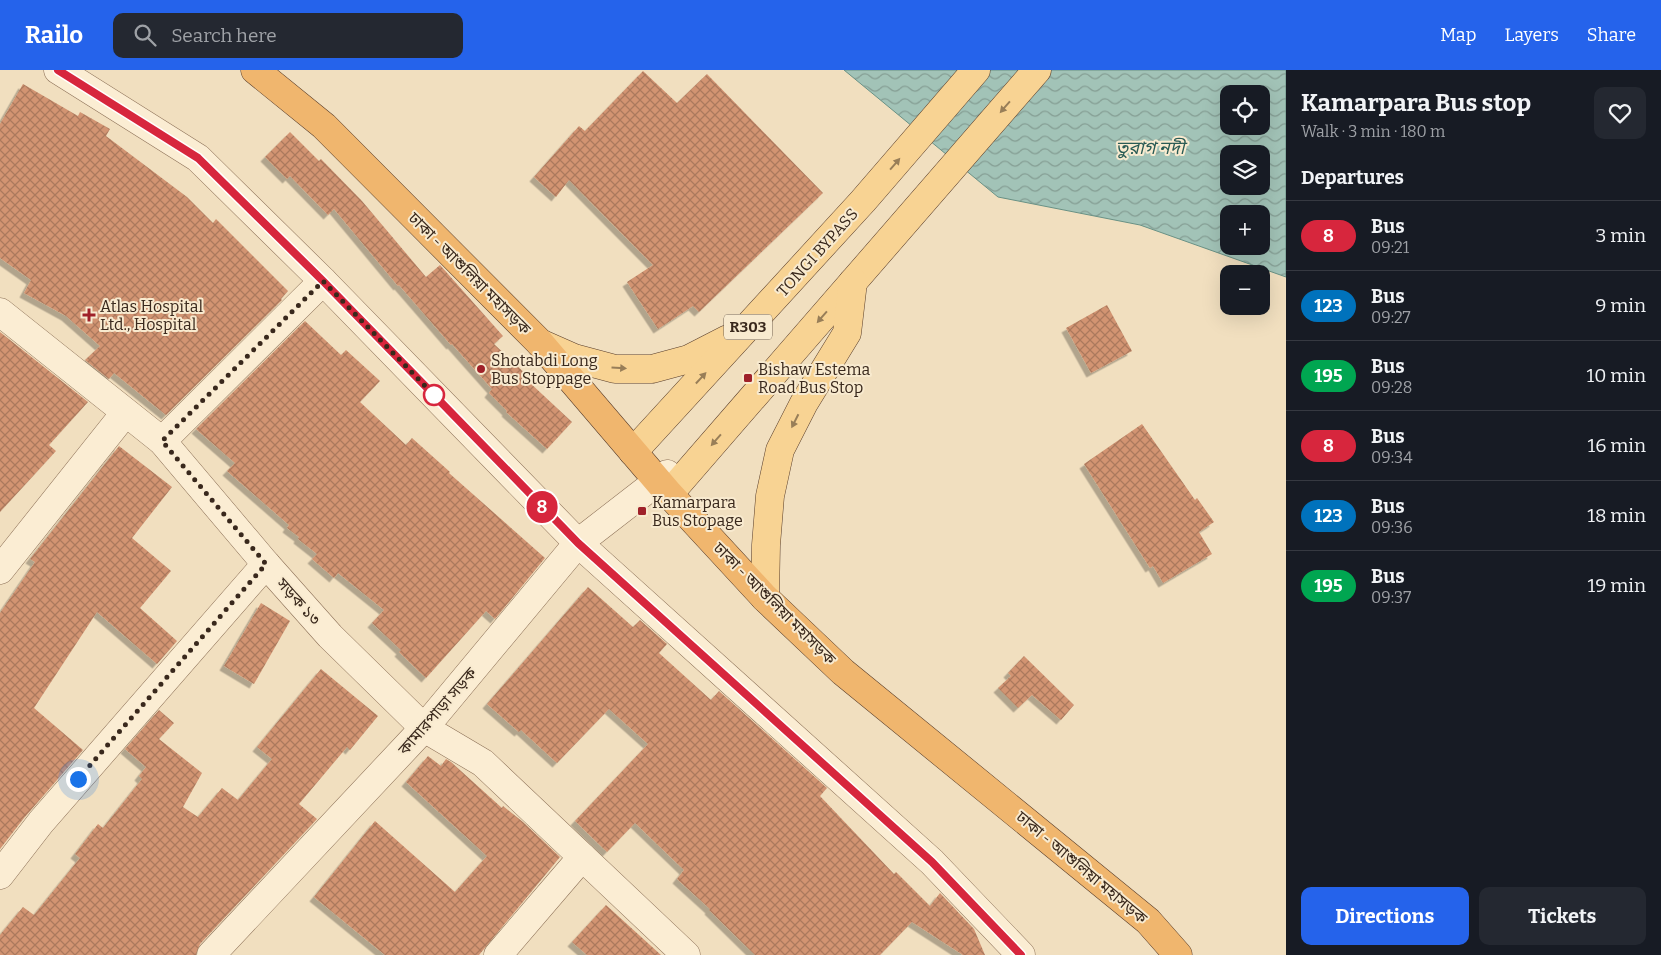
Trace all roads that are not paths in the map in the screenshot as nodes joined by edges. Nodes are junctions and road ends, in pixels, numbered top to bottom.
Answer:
1 (58, 70) edge
2 (255, 70) edge
3 (976, 70) edge
4 (1037, 70) edge
5 (323, 281) junction
6 (853, 282) junction
7 (0, 312) edge
8 (745, 331) junction
9 (540, 343) junction
10 (125, 412) junction
11 (162, 441) junction
12 (633, 452) junction
13 (668, 484) junction
14 (578, 543) junction
15 (266, 564) junction
16 (0, 570) edge
17 (765, 598) junction
18 (424, 728) junction
19 (582, 857) junction
20 (0, 875) edge
21 (211, 955) edge
22 (498, 955) edge
23 (686, 955) edge
24 (1021, 955) edge
25 (1178, 955) edge

1 - 5 street
2 - 9 highway, ঢাকা - আশুলিয়া মহাসড়ক
8 -> 3 main road, TONGI BYPASS / R303
4 -> 6 main road, R303
5 - 11 street
5 - 14 street
6 -> 13 main road, R303
6 -> 17 main road
7 - 10 street, সড়ক ১৩
9 -> 8 main road
12 -> 8 main road, TONGI BYPASS / R303
9 - 12 highway, ঢাকা - আশুলিয়া মহাসড়ক
10 - 11 street, সড়ক ১৩
10 - 16 street
11 - 15 street, সড়ক ১৩
12 - 13 highway, ঢাকা - আশুলিয়া মহাসড়ক
13 - 14 street, কামারপাড়া সড়ক
13 - 17 highway, ঢাকা - আশুলিয়া মহাসড়ক
14 - 18 street, কামারপাড়া সড়ক
14 - 24 street
15 - 18 street, সড়ক ১৩
15 - 20 street
17 - 25 highway, ঢাকা - আশুলিয়া মহাসড়ক
18 - 19 street, সড়ক ১৩
18 - 21 street, কামারপাড়া সড়ক
19 - 22 street
19 - 23 street, সড়ক ১৩

